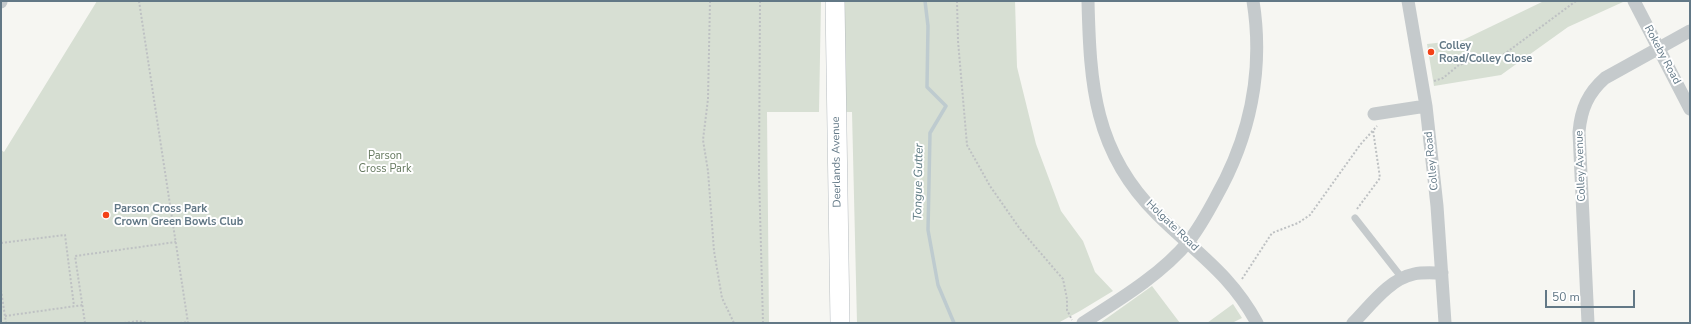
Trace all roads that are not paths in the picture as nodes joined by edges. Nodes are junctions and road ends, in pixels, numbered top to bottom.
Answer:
1 (835, 1) edge
2 (1088, 1) edge
3 (1253, 1) edge
4 (1408, 1) edge
5 (1634, 1) edge
6 (1690, 31) edge
7 (1658, 49) junction
8 (1426, 106) junction
9 (1690, 109) edge
10 (1374, 114) dead end
11 (1355, 218) road end
12 (1188, 241) junction
13 (1442, 273) junction
14 (1402, 278) junction
15 (840, 323) edge
16 (1083, 323) edge
17 (1257, 323) edge
18 (1353, 323) edge
19 (1445, 323) edge
20 (1588, 323) edge

1 - 15 street, Deerlands Avenue
2 - 12 street, Holgate Road
3 - 12 street
4 - 8 street, Colley Road
5 - 7 street, Rokeby Road
6 - 7 street, Colley Avenue
7 - 9 street, Rokeby Road
7 - 20 street, Colley Avenue
8 - 10 street
8 - 13 street, Colley Road
11 - 14 lane
12 - 16 street
12 - 17 street, Holgate Road
13 - 14 street
13 - 19 street, Colley Road
14 - 18 street

